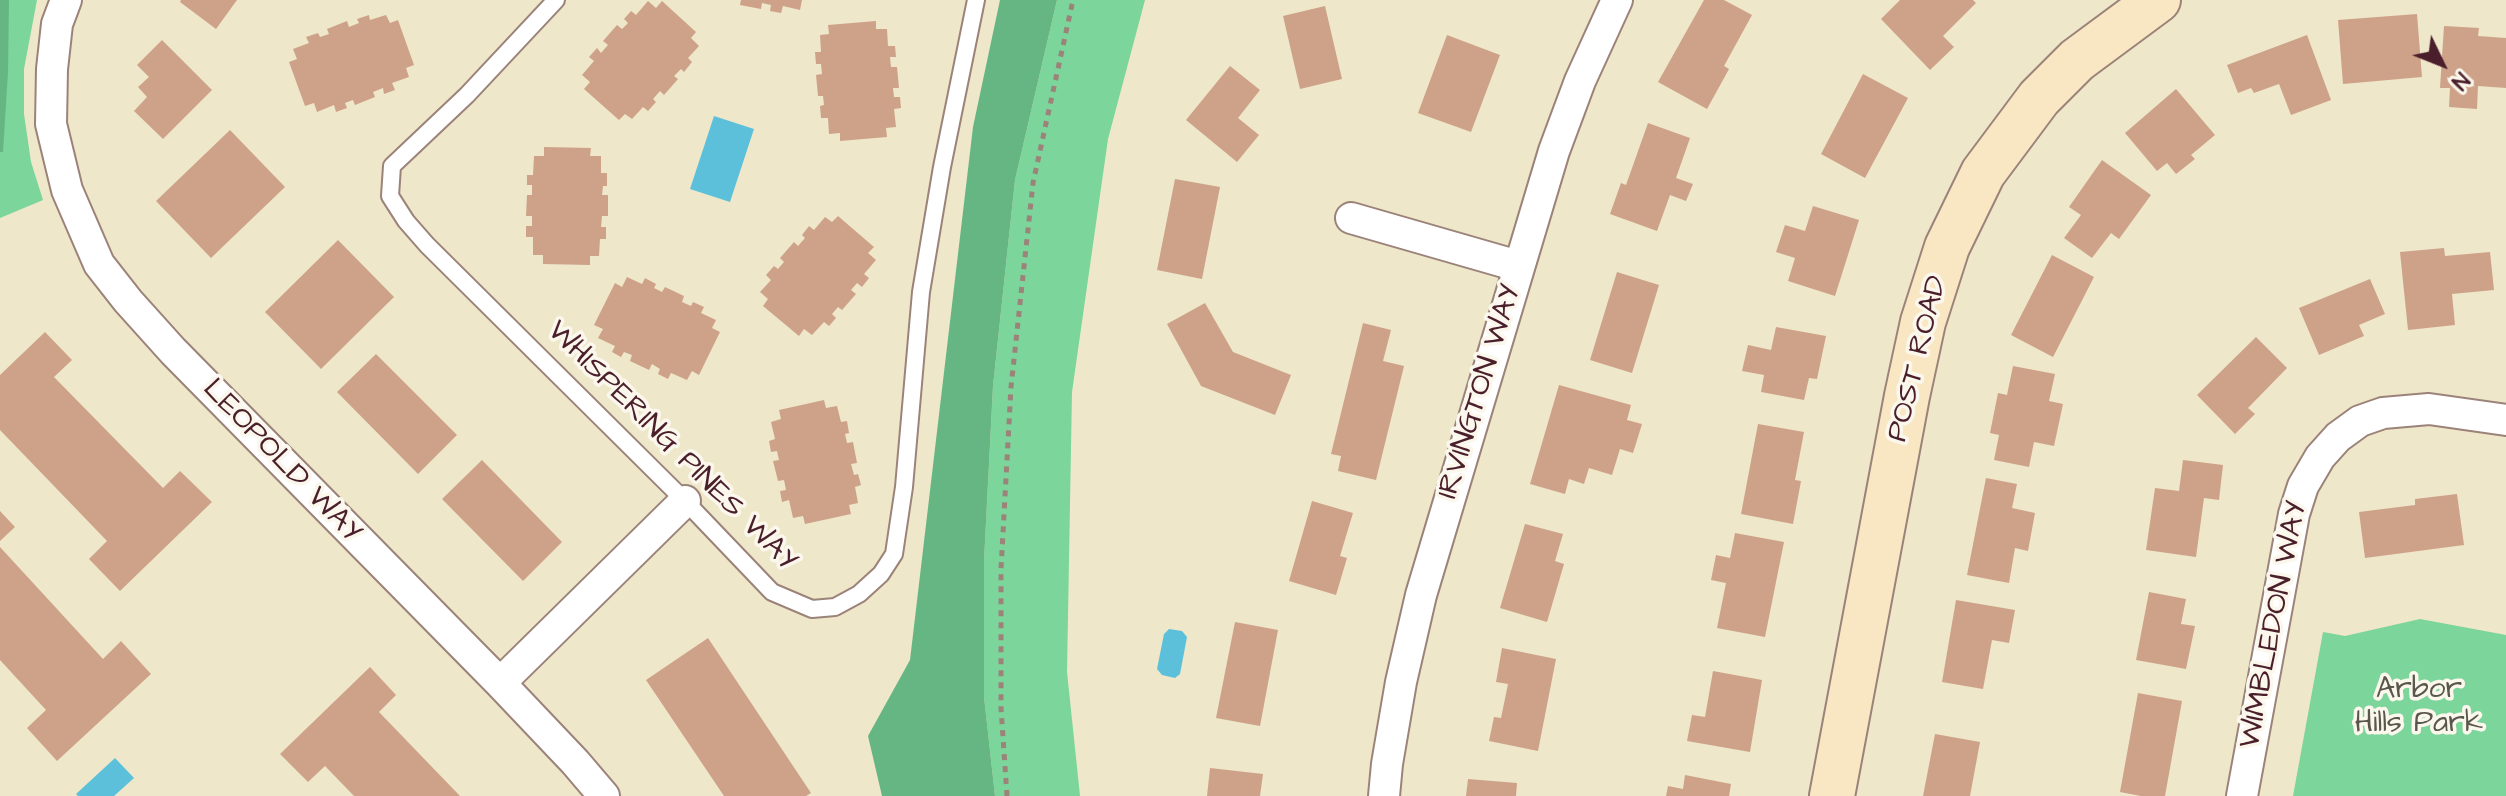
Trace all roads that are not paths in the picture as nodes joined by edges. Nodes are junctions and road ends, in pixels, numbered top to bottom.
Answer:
1 (66, 0) edge
2 (556, 0) edge
3 (976, 0) edge
4 (1617, 0) edge
5 (2158, 0) edge
6 (1351, 218) dead end
7 (1518, 266) junction
8 (2506, 420) edge
9 (685, 501) junction
10 (500, 683) junction
11 (604, 796) edge
12 (1384, 796) edge
13 (1832, 796) edge
14 (2242, 796) edge

1 - 10 street, LEOPOLD WAY
2 - 9 lane, WHISPERING PINES WAY
3 - 9 lane, WHISPERING PINES WAY
4 - 7 street, IRVINGTON WAY
5 - 13 street, POST ROAD
6 - 7 street
7 - 12 street, IRVINGTON WAY
8 - 14 street, WIMBLEDON WAY
9 - 10 street
10 - 11 street, LEOPOLD WAY

